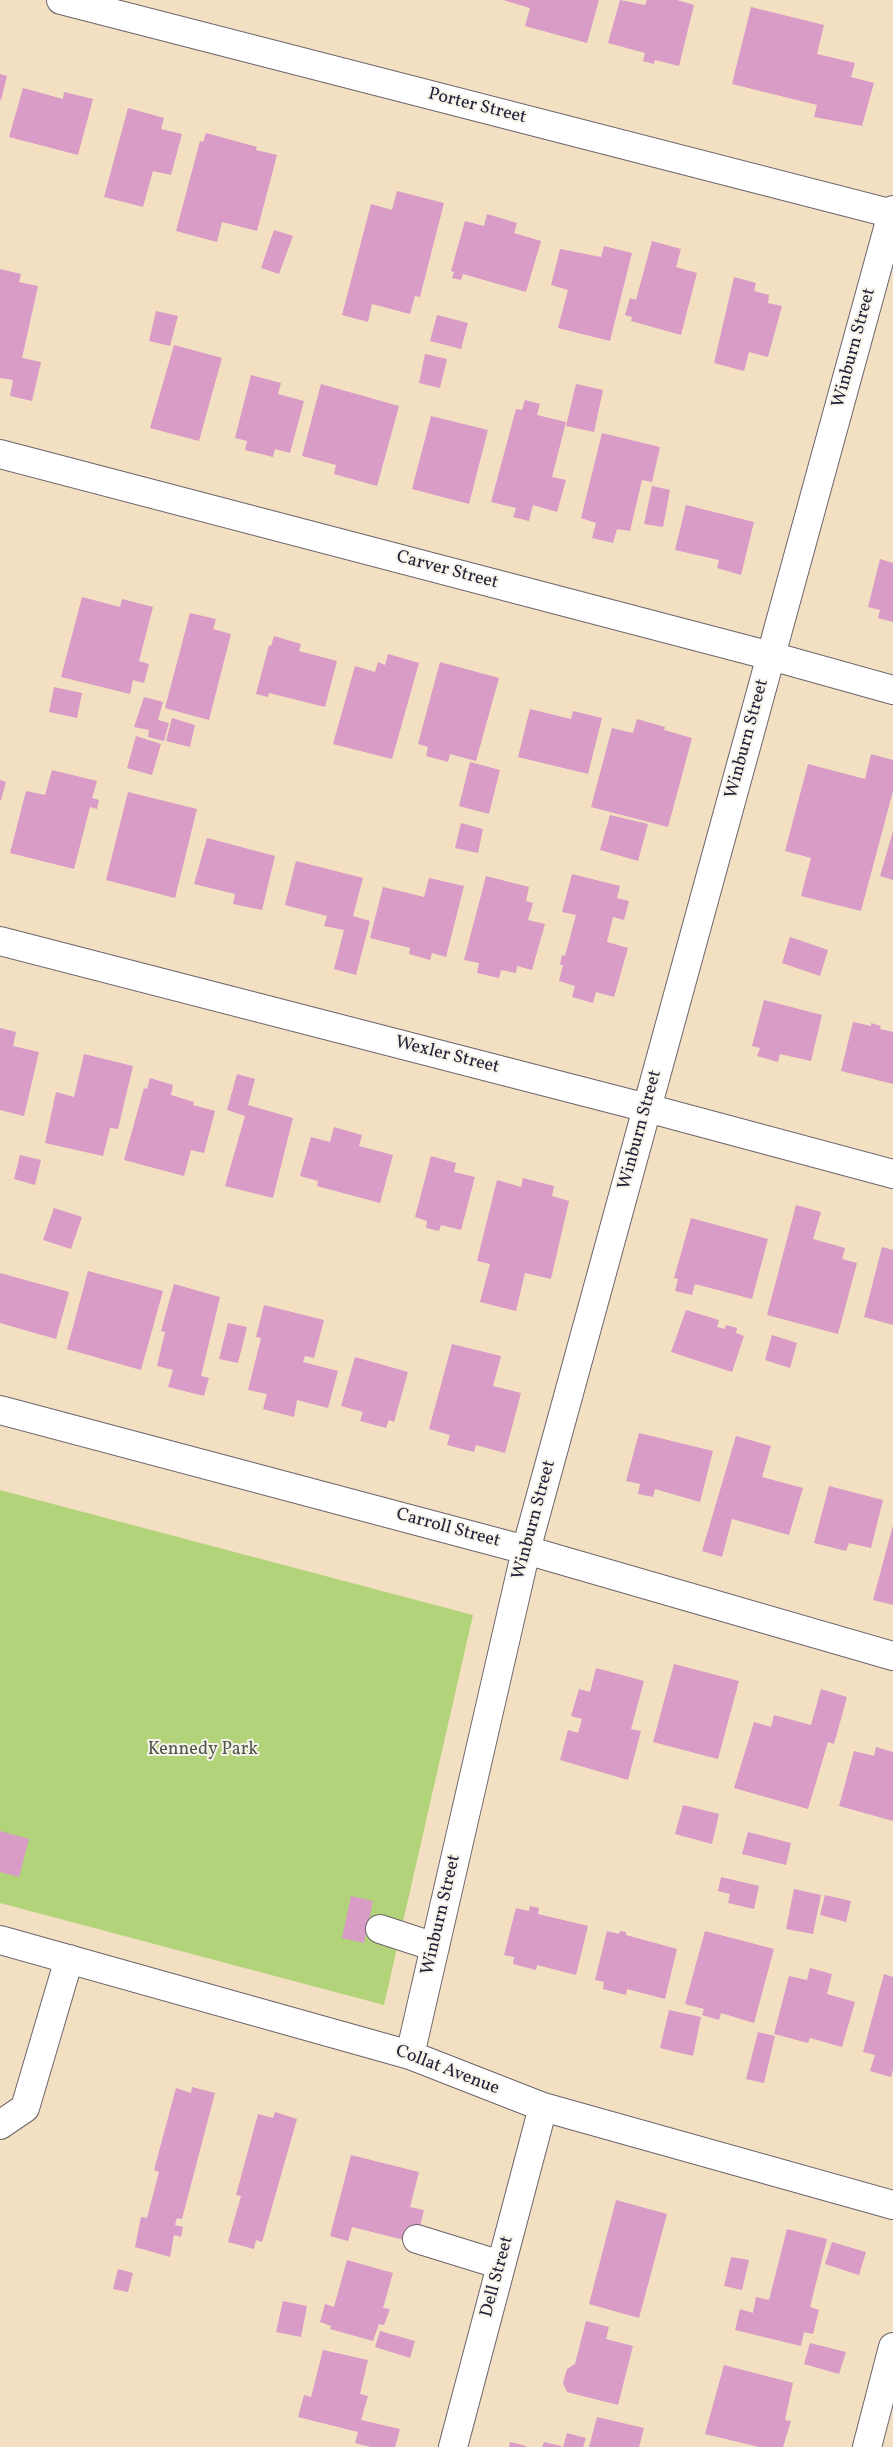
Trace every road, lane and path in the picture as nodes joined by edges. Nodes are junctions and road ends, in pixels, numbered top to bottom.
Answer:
1 (61, 0) edge
2 (893, 212) edge
3 (0, 454) edge
4 (771, 656) junction
5 (893, 690) edge
6 (0, 942) edge
7 (647, 1108) junction
8 (893, 1174) edge
9 (0, 1410) edge
10 (526, 1550) junction
11 (893, 1656) edge
12 (380, 1929) dead end
13 (0, 1940) edge
14 (435, 1947) junction
15 (69, 1959) junction
16 (410, 2055) junction
17 (543, 2108) junction
18 (0, 2125) edge
19 (893, 2206) edge
20 (417, 2239) dead end
21 (501, 2265) junction
22 (893, 2347) edge
23 (453, 2447) edge
24 (867, 2447) edge

1 - 2 street, Porter Street
2 - 4 street, Winburn Street
3 - 4 street, Carver Street
4 - 5 street, Carver Street
4 - 7 street, Winburn Street
6 - 7 street, Wexler Street
7 - 8 street, Wexler Street
7 - 10 street, Winburn Street
9 - 10 street, Carroll Street
10 - 11 street, Carroll Street
10 - 14 street, Winburn Street
12 - 14 street
13 - 15 street, Collat Avenue
14 - 16 street, Winburn Street
15 - 16 street, Collat Avenue
15 - 18 street
16 - 17 street, Collat Avenue
17 - 19 street, Collat Avenue
17 - 21 street, Dell Street
20 - 21 street
21 - 23 street, Dell Street
22 - 24 street

